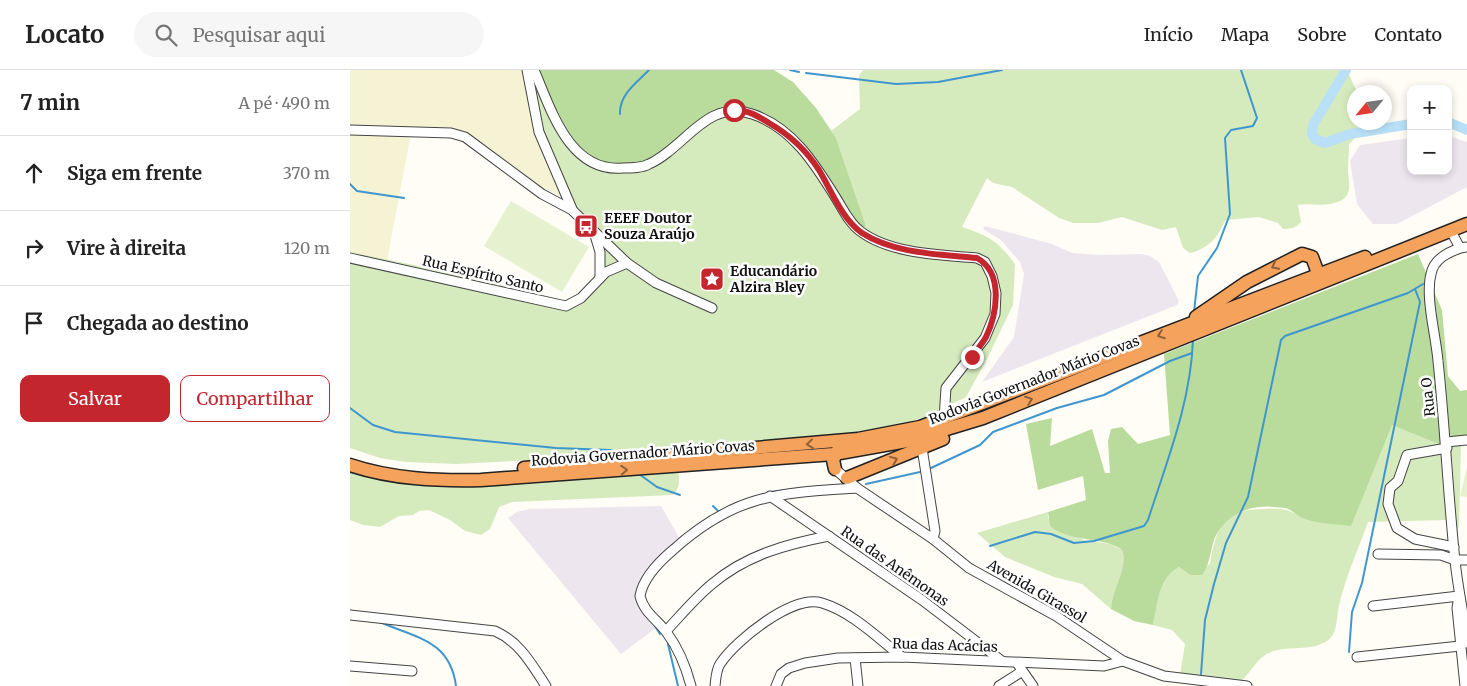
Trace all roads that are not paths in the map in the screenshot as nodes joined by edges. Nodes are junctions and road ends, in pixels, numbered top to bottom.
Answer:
1 (527, 70) edge
2 (534, 70) edge
3 (350, 130) edge
4 (572, 210) junction
5 (1467, 216) edge
6 (1467, 224) edge
7 (593, 230) junction
8 (1451, 231) junction
9 (1464, 248) edge
10 (350, 258) edge
11 (627, 263) junction
12 (1318, 273) junction
13 (600, 278) junction
14 (712, 308) dead end
15 (1220, 324) junction
16 (1185, 326) junction
17 (983, 418) junction
18 (944, 419) junction
19 (920, 427) junction
20 (1467, 440) edge
21 (1447, 445) junction
22 (922, 448) junction
23 (834, 454) junction
24 (805, 456) junction
25 (350, 457) edge
26 (350, 465) edge
27 (835, 469) junction
28 (847, 478) junction
29 (857, 488) junction
30 (770, 496) junction
31 (829, 536) junction
32 (932, 539) junction
33 (1454, 547) junction
34 (1378, 554) dead end
35 (1455, 560) junction
36 (1467, 560) edge
37 (1459, 596) junction
38 (1373, 606) dead end
39 (350, 615) edge
40 (666, 631) junction
41 (1464, 644) edge
42 (902, 656) junction
43 (1357, 657) dead end
44 (855, 658) junction
45 (1003, 661) junction
46 (1123, 661) junction
47 (350, 666) edge
48 (1019, 668) junction
49 (412, 671) dead end
50 (546, 686) edge
51 (691, 686) edge
52 (715, 686) edge
53 (776, 686) edge
54 (858, 686) edge
55 (999, 686) edge
56 (1033, 686) edge
57 (1246, 686) edge
58 (1465, 686) edge

1 - 4 street
2 - 18 street
3 - 4 street
4 - 7 street
5 - 12 highway, Rodovia Governador Mário Covas
6 - 8 highway, Rodovia Governador Mário Covas
7 - 11 street
7 - 13 street
8 - 9 street, Rua O
8 - 15 highway, Rodovia Governador Mário Covas
9 - 21 street, Rua O
10 - 13 street, Rua Espírito Santo
11 - 13 street, Rua Espírito Santo
11 - 14 street
12 - 15 highway
12 - 16 highway, Rodovia Governador Mário Covas
12 -> 16 highway
17 -> 15 highway, Rodovia Governador Mário Covas
16 -> 18 highway, Rodovia Governador Mário Covas
17 - 22 highway
17 - 23 highway, Rodovia Governador Mário Covas
18 - 19 highway, Rodovia Governador Mário Covas
19 - 23 highway
19 -> 25 highway, Rodovia Governador Mário Covas
20 - 21 street
21 - 33 street, Rua O
21 - 33 street
28 -> 22 highway
22 - 32 street
23 - 24 highway, Rodovia Governador Mário Covas
23 - 27 highway
26 -> 24 highway, Rodovia Governador Mário Covas
24 - 27 highway
27 - 28 street, Avenida Girassol
28 - 29 street, Avenida Girassol
29 - 30 street
29 - 32 street, Avenida Girassol
30 - 31 street, Rua das Anêmonas
30 - 40 street
31 - 40 street
31 - 45 street, Rua das Anêmonas
32 - 46 street, Avenida Girassol
33 - 35 street, Rua O
34 - 35 street
35 - 36 street
35 - 37 street, Rua O
37 - 38 street
37 - 41 street, Rua O
39 - 50 street
40 - 51 street
41 - 43 street
41 - 58 street, Rua O
42 - 44 street, Rua das Acácias
42 - 45 street, Rua das Acácias
42 - 52 street
44 - 53 street, Rua das Acácias
44 - 54 street
45 - 48 street, Rua das Acácias
46 - 48 street, Rua das Acácias
46 - 57 street, Avenida Girassol
47 - 49 street
48 - 55 street
48 - 56 street

